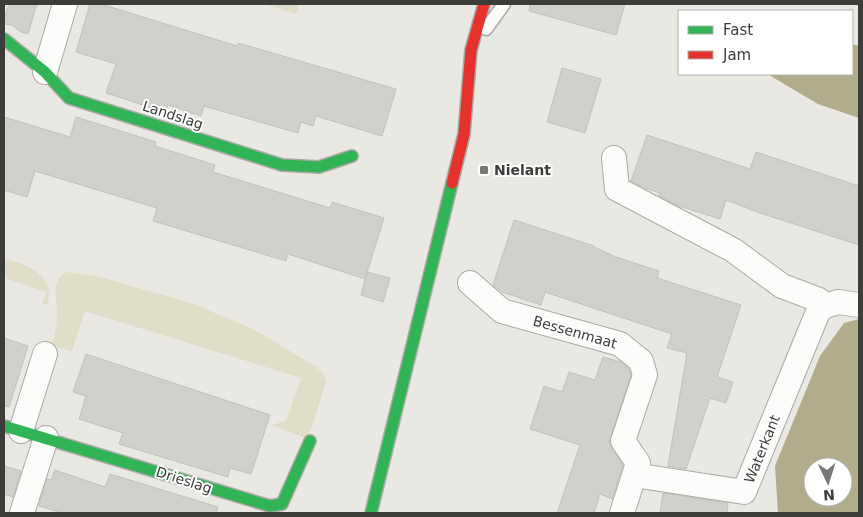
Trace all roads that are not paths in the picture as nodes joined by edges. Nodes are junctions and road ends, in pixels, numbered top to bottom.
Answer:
1 (65, 4) edge
2 (484, 4) edge
3 (504, 4) edge
4 (468, 22) dead end
5 (4, 39) edge
6 (471, 50) junction
7 (45, 72) junction
8 (352, 156) dead end
9 (614, 158) dead end
10 (470, 284) dead end
11 (859, 305) edge
12 (825, 306) junction
13 (44, 354) dead end
14 (13, 428) edge
15 (46, 438) junction
16 (310, 441) dead end
17 (634, 475) junction
18 (22, 513) edge
19 (371, 513) edge
20 (622, 513) edge

1 - 7 street
2 - 6 street
3 - 6 lane
4 - 6 street
5 - 7 street, Landslag
6 - 19 street
7 - 8 street, Landslag
9 - 12 street
10 - 17 street, Bessenmaat
11 - 12 street
12 - 17 street, Waterkant
13 - 14 street, Drieslag
14 - 15 street, Drieslag
15 - 16 street, Drieslag
15 - 18 street
17 - 20 street, Bessenmaat

